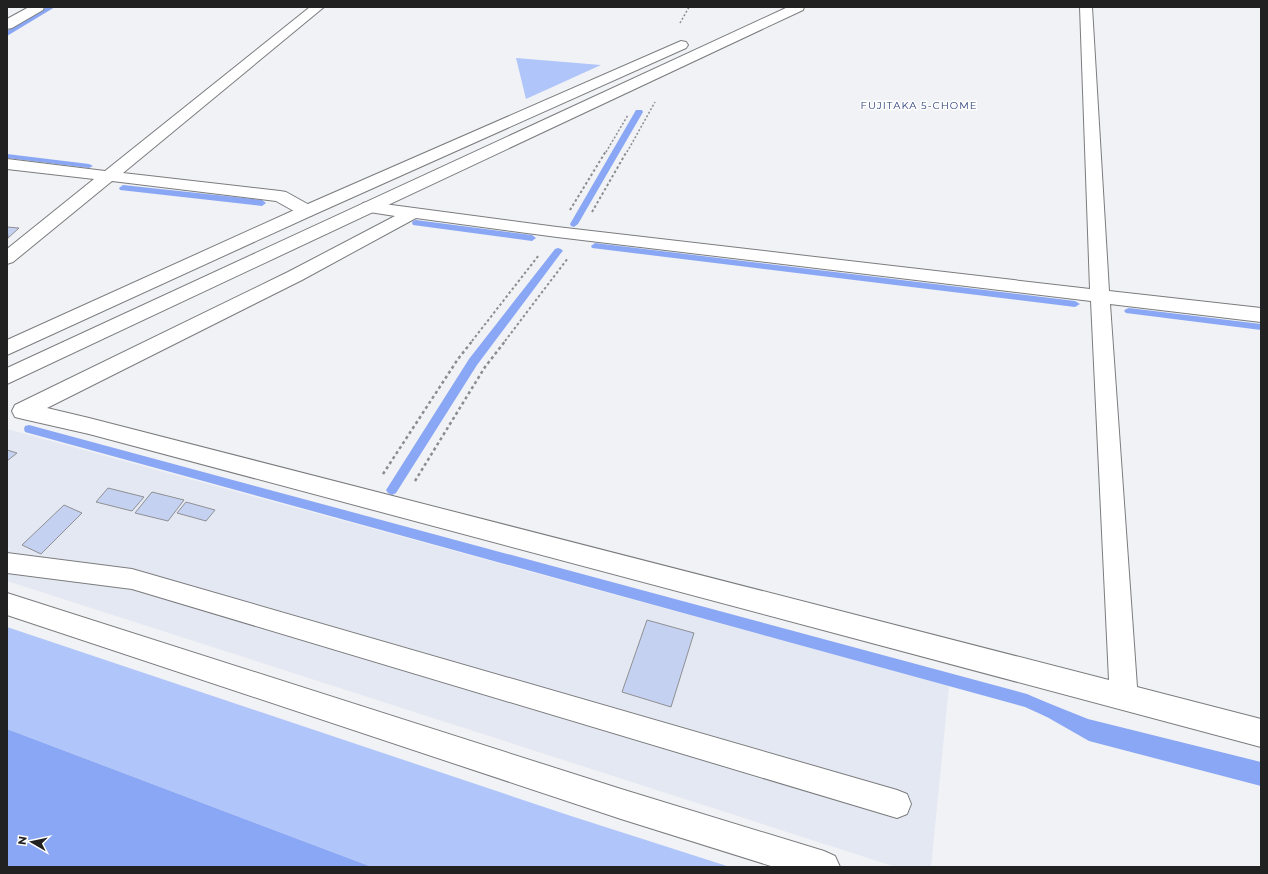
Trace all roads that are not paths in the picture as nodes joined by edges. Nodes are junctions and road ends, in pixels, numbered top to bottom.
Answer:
1 (38, 7) edge
2 (318, 7) edge
3 (765, 7) edge
4 (798, 7) edge
5 (1086, 7) edge
6 (7, 25) edge
7 (7, 164) edge
8 (108, 177) junction
9 (369, 207) junction
10 (307, 211) junction
11 (413, 213) junction
12 (7, 258) edge
13 (1100, 296) junction
14 (1261, 315) edge
15 (7, 348) edge
16 (7, 377) edge
17 (15, 409) edge
18 (7, 563) edge
19 (7, 604) edge
20 (1124, 698) junction
21 (1261, 732) edge
22 (897, 804) dead end
23 (824, 867) edge

1 - 6 street
2 - 8 street
3 - 10 street
4 - 9 street
5 - 13 street
7 - 8 street
8 - 10 street
8 - 12 street
9 - 11 street
9 - 16 street
10 - 15 street
11 - 13 street
11 - 17 street
13 - 14 street
13 - 20 street
17 - 20 street
18 - 22 lane
19 - 23 street
20 - 21 street

